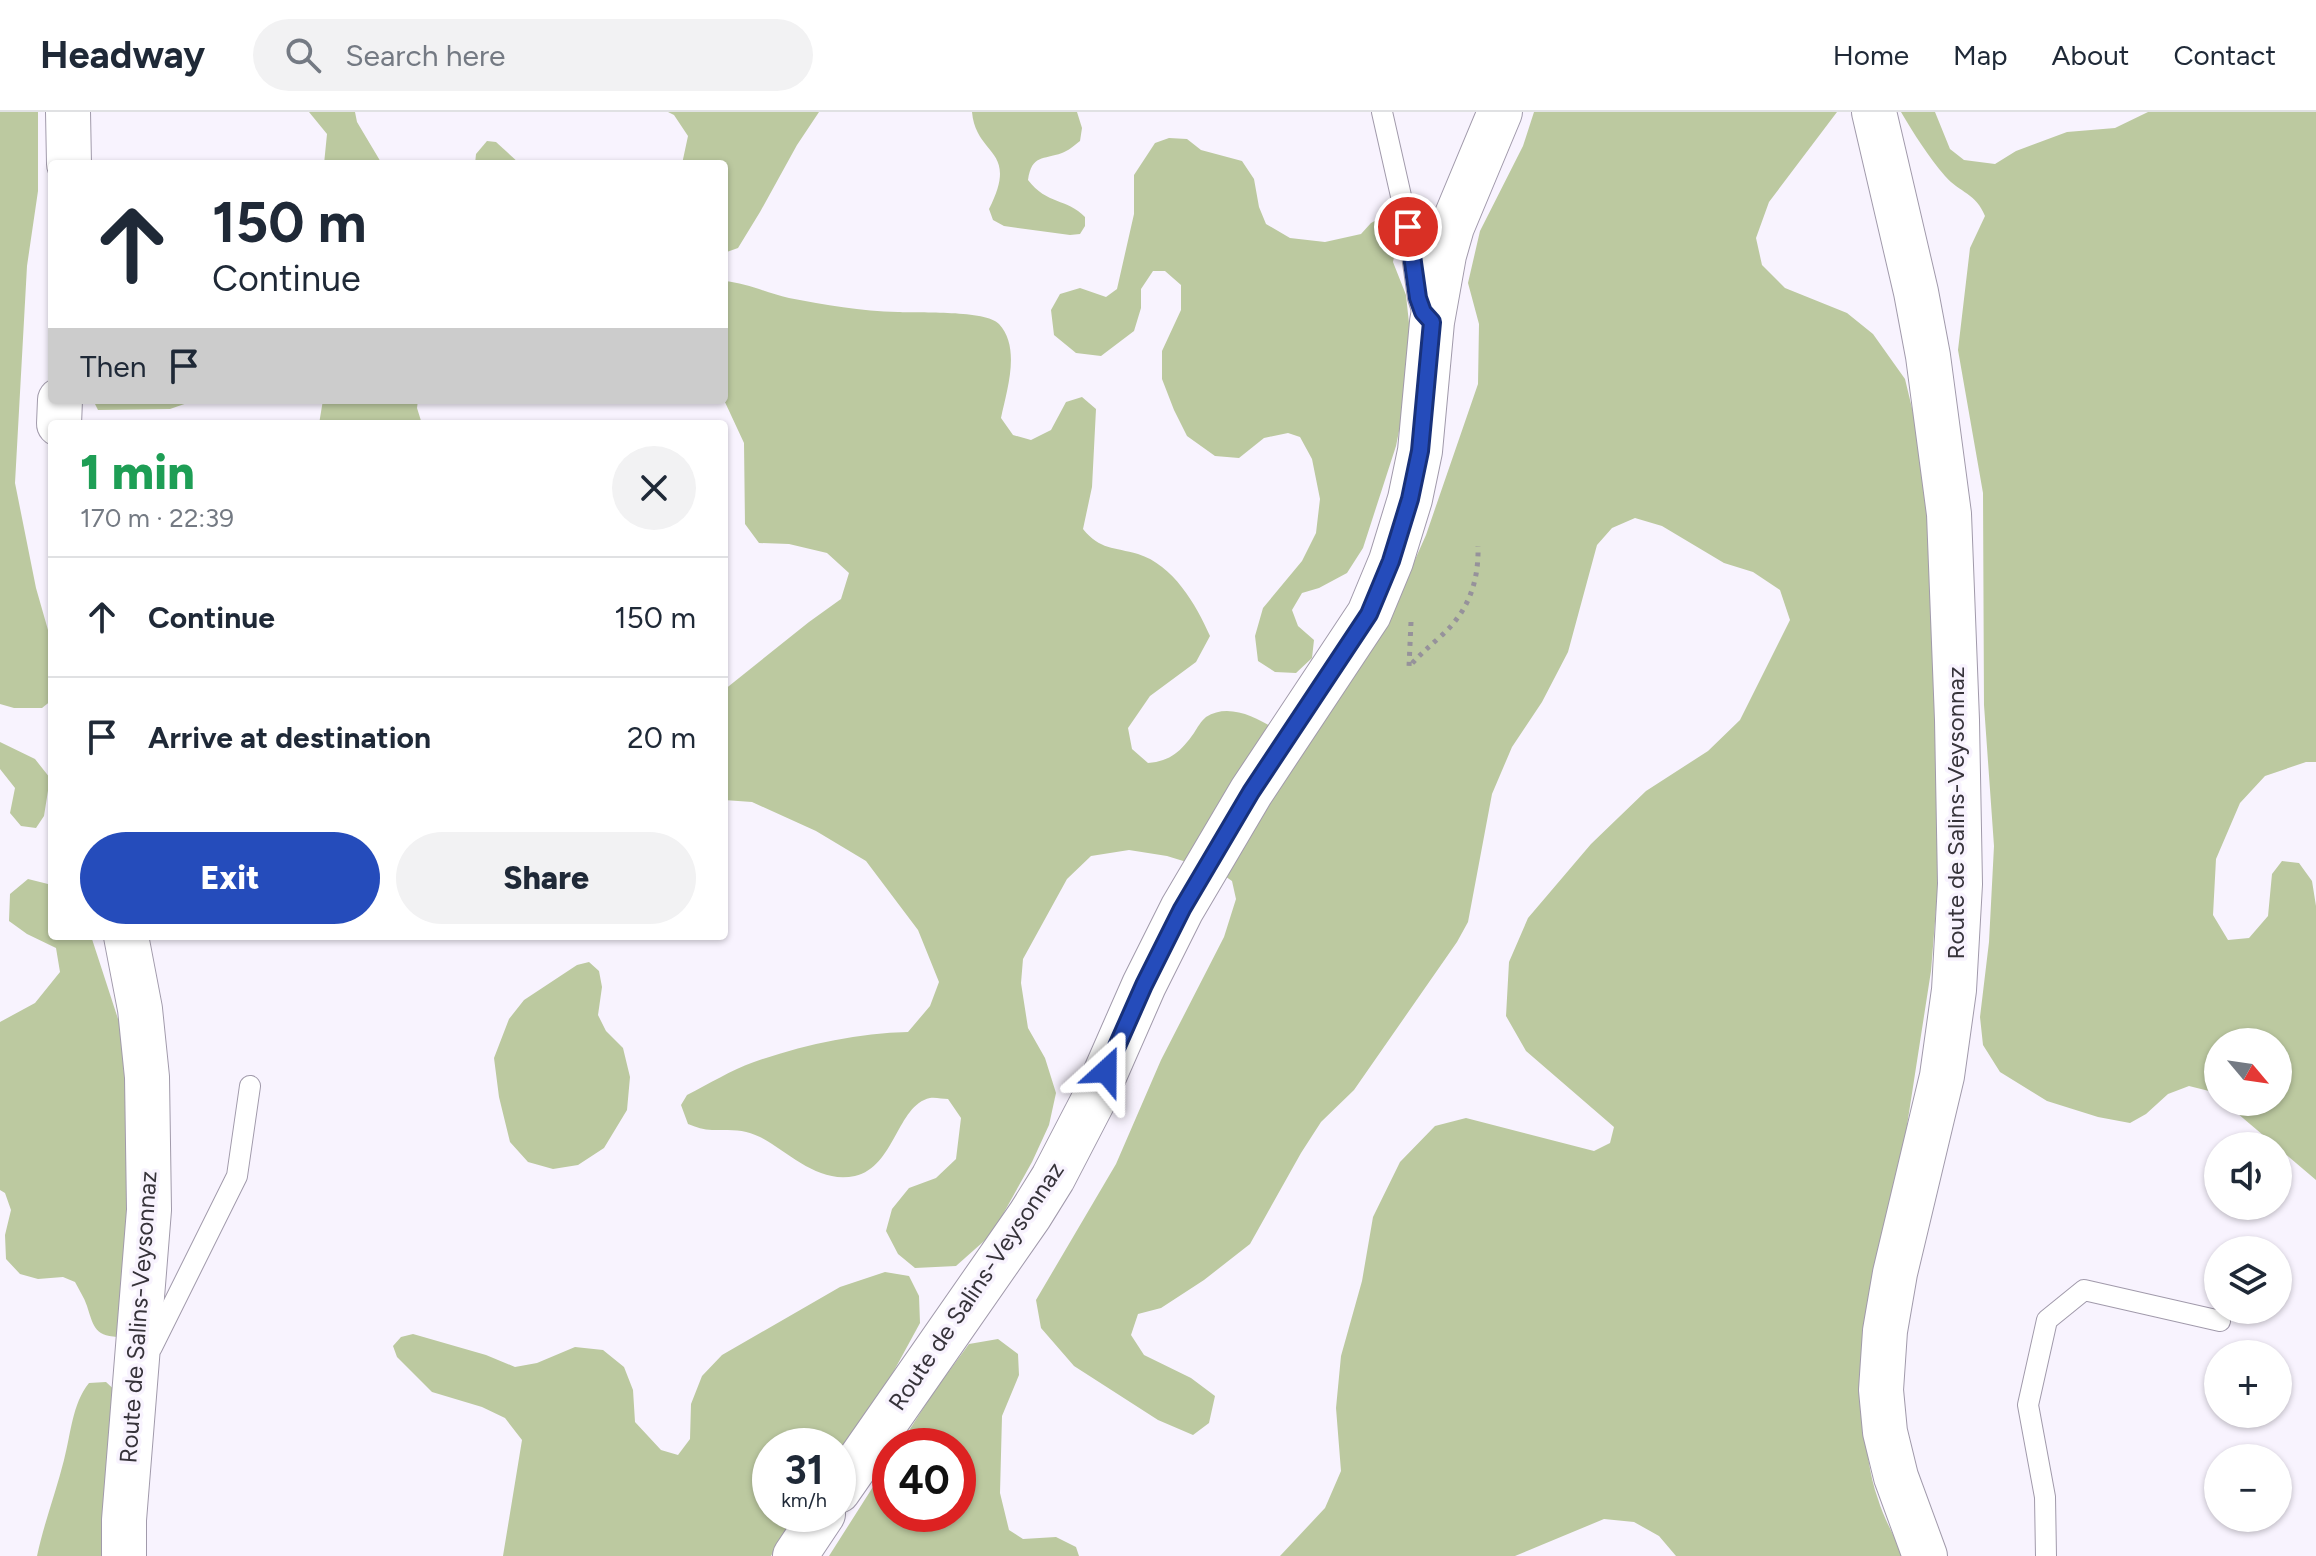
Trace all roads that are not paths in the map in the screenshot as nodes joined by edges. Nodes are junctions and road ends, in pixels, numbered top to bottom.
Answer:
1 (68, 112) edge
2 (1382, 112) edge
3 (1500, 112) edge
4 (1874, 112) edge
5 (69, 160) edge
6 (1432, 322) junction
7 (127, 940) edge
8 (250, 1086) dead end
9 (2204, 1317) edge
10 (136, 1359) junction
11 (856, 1465) edge
12 (811, 1532) edge
13 (124, 1556) edge
14 (795, 1556) edge
15 (1925, 1556) edge
16 (2046, 1556) edge

1 - 5 street
2 - 6 lane
3 - 6 street, Route de Salins-Veysonnaz
4 - 15 street, Route de Salins-Veysonnaz
6 - 11 street, Route de Salins-Veysonnaz
7 - 10 street, Route de Salins-Veysonnaz
8 - 10 lane
9 - 16 lane
10 - 13 street, Route de Salins-Veysonnaz
12 - 14 street

